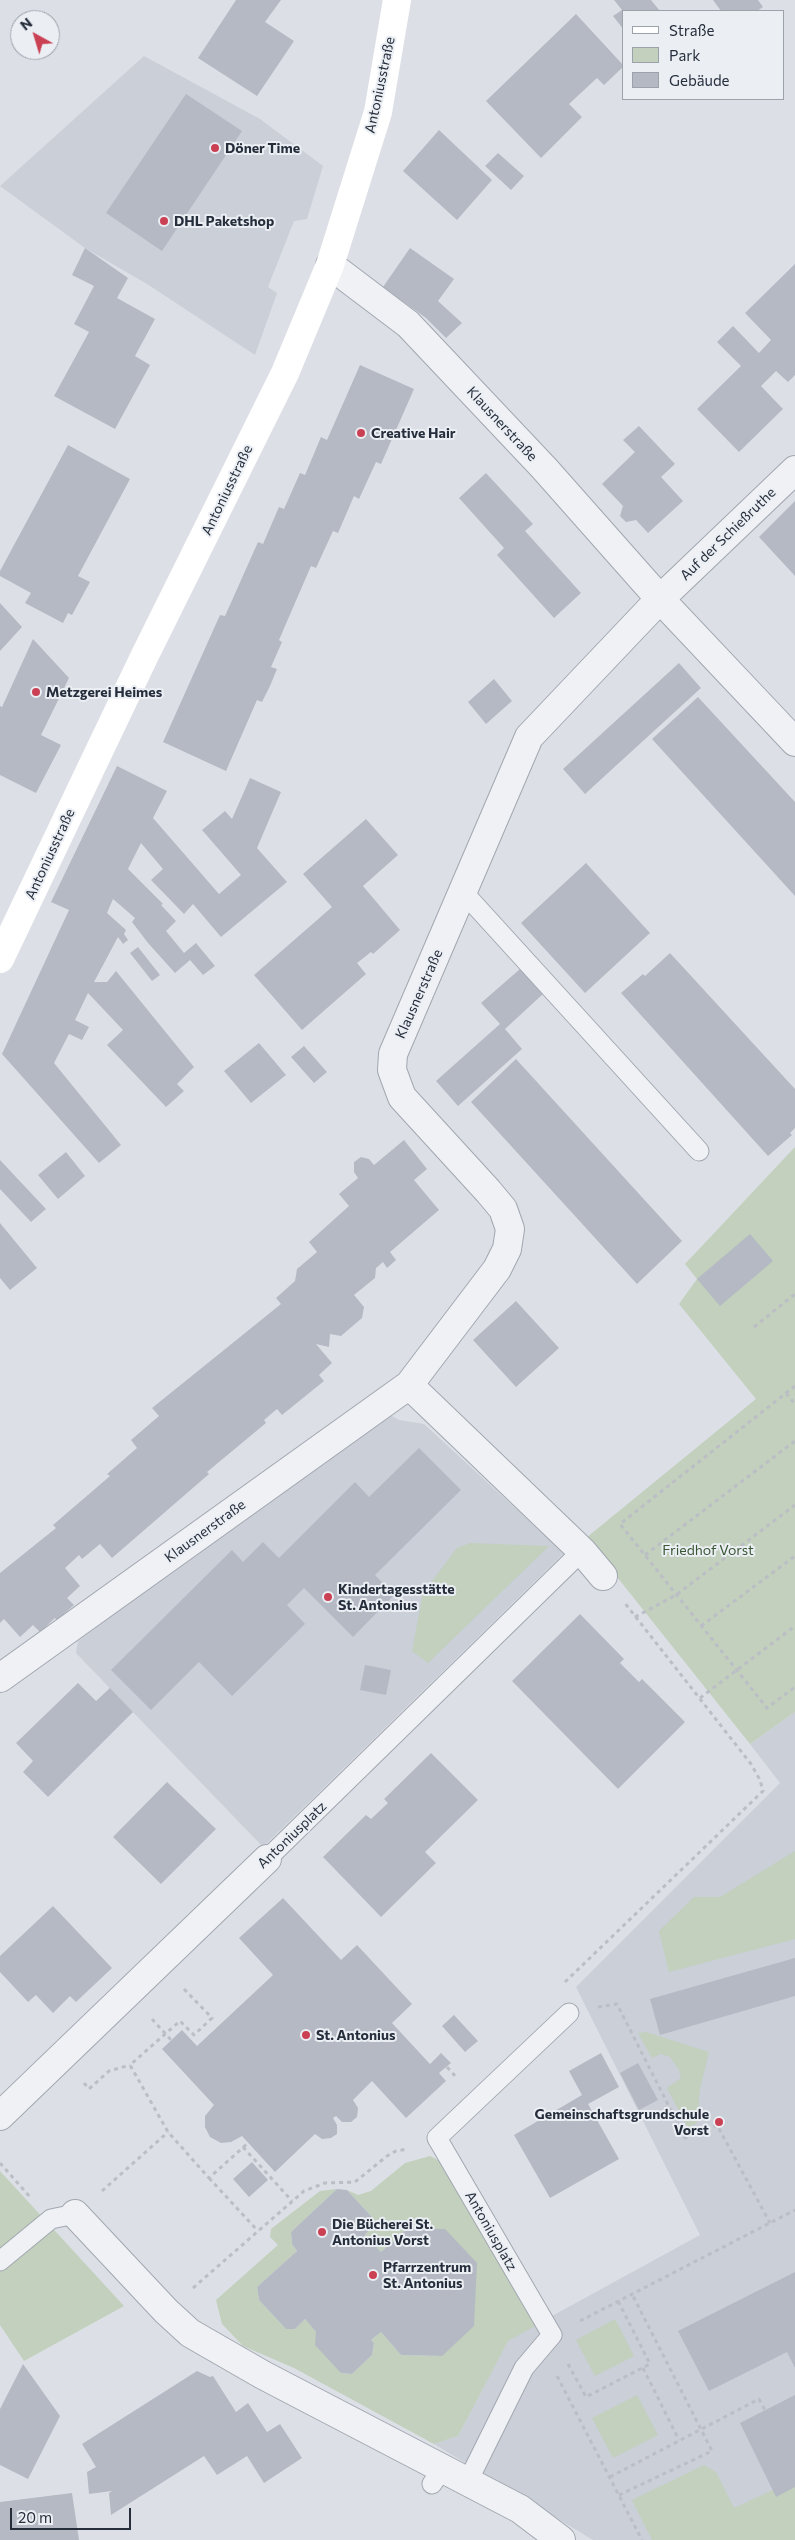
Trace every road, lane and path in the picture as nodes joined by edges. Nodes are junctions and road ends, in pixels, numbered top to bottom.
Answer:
1 (396, 0) edge
2 (330, 265) junction
3 (795, 470) edge
4 (660, 599) junction
5 (795, 742) edge
6 (464, 893) junction
7 (0, 960) edge
8 (699, 1151) dead end
9 (795, 1294) edge
10 (754, 1327) dead end
11 (409, 1385) junction
12 (795, 1386) edge
13 (786, 1393) junction
14 (795, 1404) edge
15 (795, 1441) edge
16 (795, 1504) edge
17 (582, 1551) junction
18 (645, 1555) junction
19 (795, 1556) edge
20 (603, 1576) joint
21 (676, 1595) junction
22 (636, 1617) junction
23 (702, 1626) junction
24 (795, 1626) edge
25 (737, 1670) junction
26 (0, 1678) edge
27 (795, 1687) edge
28 (700, 1698) junction
29 (267, 1860) joint
30 (160, 1963) junction
31 (569, 2013) junction
32 (148, 2014) dead end
33 (166, 2033) junction
34 (171, 2040) dead end
35 (130, 2065) junction
36 (447, 2067) dead end
37 (104, 2076) dead end
38 (455, 2076) dead end
39 (0, 2116) edge
40 (168, 2132) junction
41 (437, 2138) junction
42 (248, 2143) dead end
43 (243, 2147) junction
44 (0, 2163) edge
45 (209, 2178) junction
46 (100, 2192) dead end
47 (292, 2201) junction
48 (795, 2210) edge
49 (63, 2217) junction
50 (770, 2223) junction
51 (258, 2231) junction
52 (0, 2261) edge
53 (632, 2294) junction
54 (618, 2301) junction
55 (166, 2311) junction
56 (547, 2341) junction
57 (642, 2368) junction
58 (765, 2410) dead end
59 (701, 2429) junction
60 (678, 2440) junction
61 (610, 2477) junction
62 (468, 2481) junction
63 (619, 2496) junction
64 (561, 2540) edge
65 (642, 2540) edge

1 - 2 street, Antoniusstraße
2 - 4 street, Klausnerstraße
2 - 7 street, Antoniusstraße
3 - 4 street, Auf der Schießruthe
4 - 5 street, Klausnerstraße
4 - 6 street, Klausnerstraße
6 - 8 lane
6 - 11 street, Klausnerstraße
9 - 10 path
11 - 17 street
11 - 26 street, Klausnerstraße
12 - 13 path
13 - 14 path
13 - 18 path
15 - 18 path
16 - 21 path
17 - 20 street
17 - 29 lane, Antoniusplatz
18 - 21 path
19 - 23 path
20 - 22 path
21 - 22 path
21 - 23 path
22 - 28 path
23 - 25 path
24 - 25 path
25 - 27 path
25 - 28 path
28 - 31 path
29 - 30 street, Antoniusplatz
30 - 33 path
30 - 39 street, Antoniusplatz
31 - 41 lane
31 - 50 path
32 - 33 path
33 - 34 path
33 - 35 path
35 - 37 path
35 - 40 path
36 - 38 path
40 - 45 path
40 - 46 path
41 - 47 path
41 - 56 lane, Antoniusplatz
42 - 43 path
43 - 45 path
43 - 47 path
44 - 49 path
45 - 51 path
47 - 51 path
48 - 50 path
49 - 52 lane
49 - 55 street
50 - 53 path
51 - 55 path
53 - 54 path
53 - 59 path
54 - 56 path
54 - 57 path
55 - 62 street
56 - 57 path
56 - 61 path
56 - 62 lane
57 - 60 path
58 - 59 path
59 - 60 path
59 - 63 path
60 - 61 path
61 - 63 path
62 - 64 street
63 - 65 path

